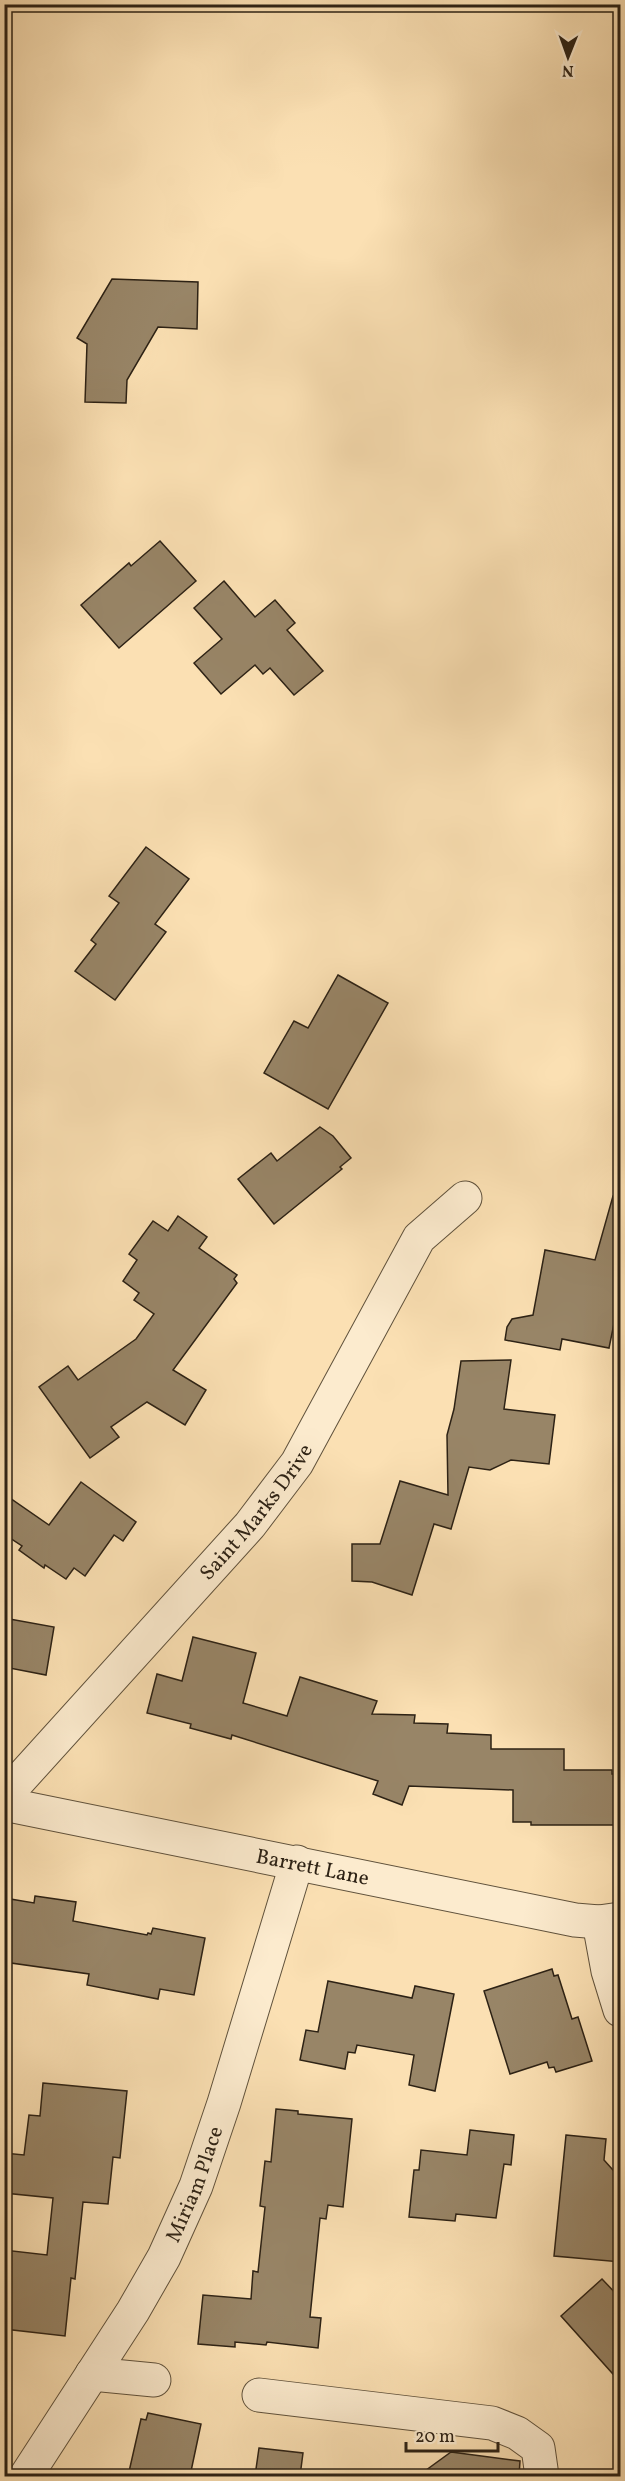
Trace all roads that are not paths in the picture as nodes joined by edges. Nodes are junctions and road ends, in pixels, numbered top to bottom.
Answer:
1 (465, 1197) dead end
2 (4, 1797) edge
3 (4, 1804) edge
4 (297, 1862) junction
5 (610, 1920) edge
6 (621, 2010) edge
7 (92, 2374) junction
8 (154, 2380) dead end
9 (259, 2395) dead end
10 (26, 2476) edge
11 (542, 2476) edge

1 - 2 street, Saint Marks Drive
3 - 4 street, Barrett Lane
4 - 5 street, Barrett Lane
4 - 7 street, Miriam Place
5 - 6 street
7 - 8 street
7 - 10 street, Miriam Place
9 - 11 street

